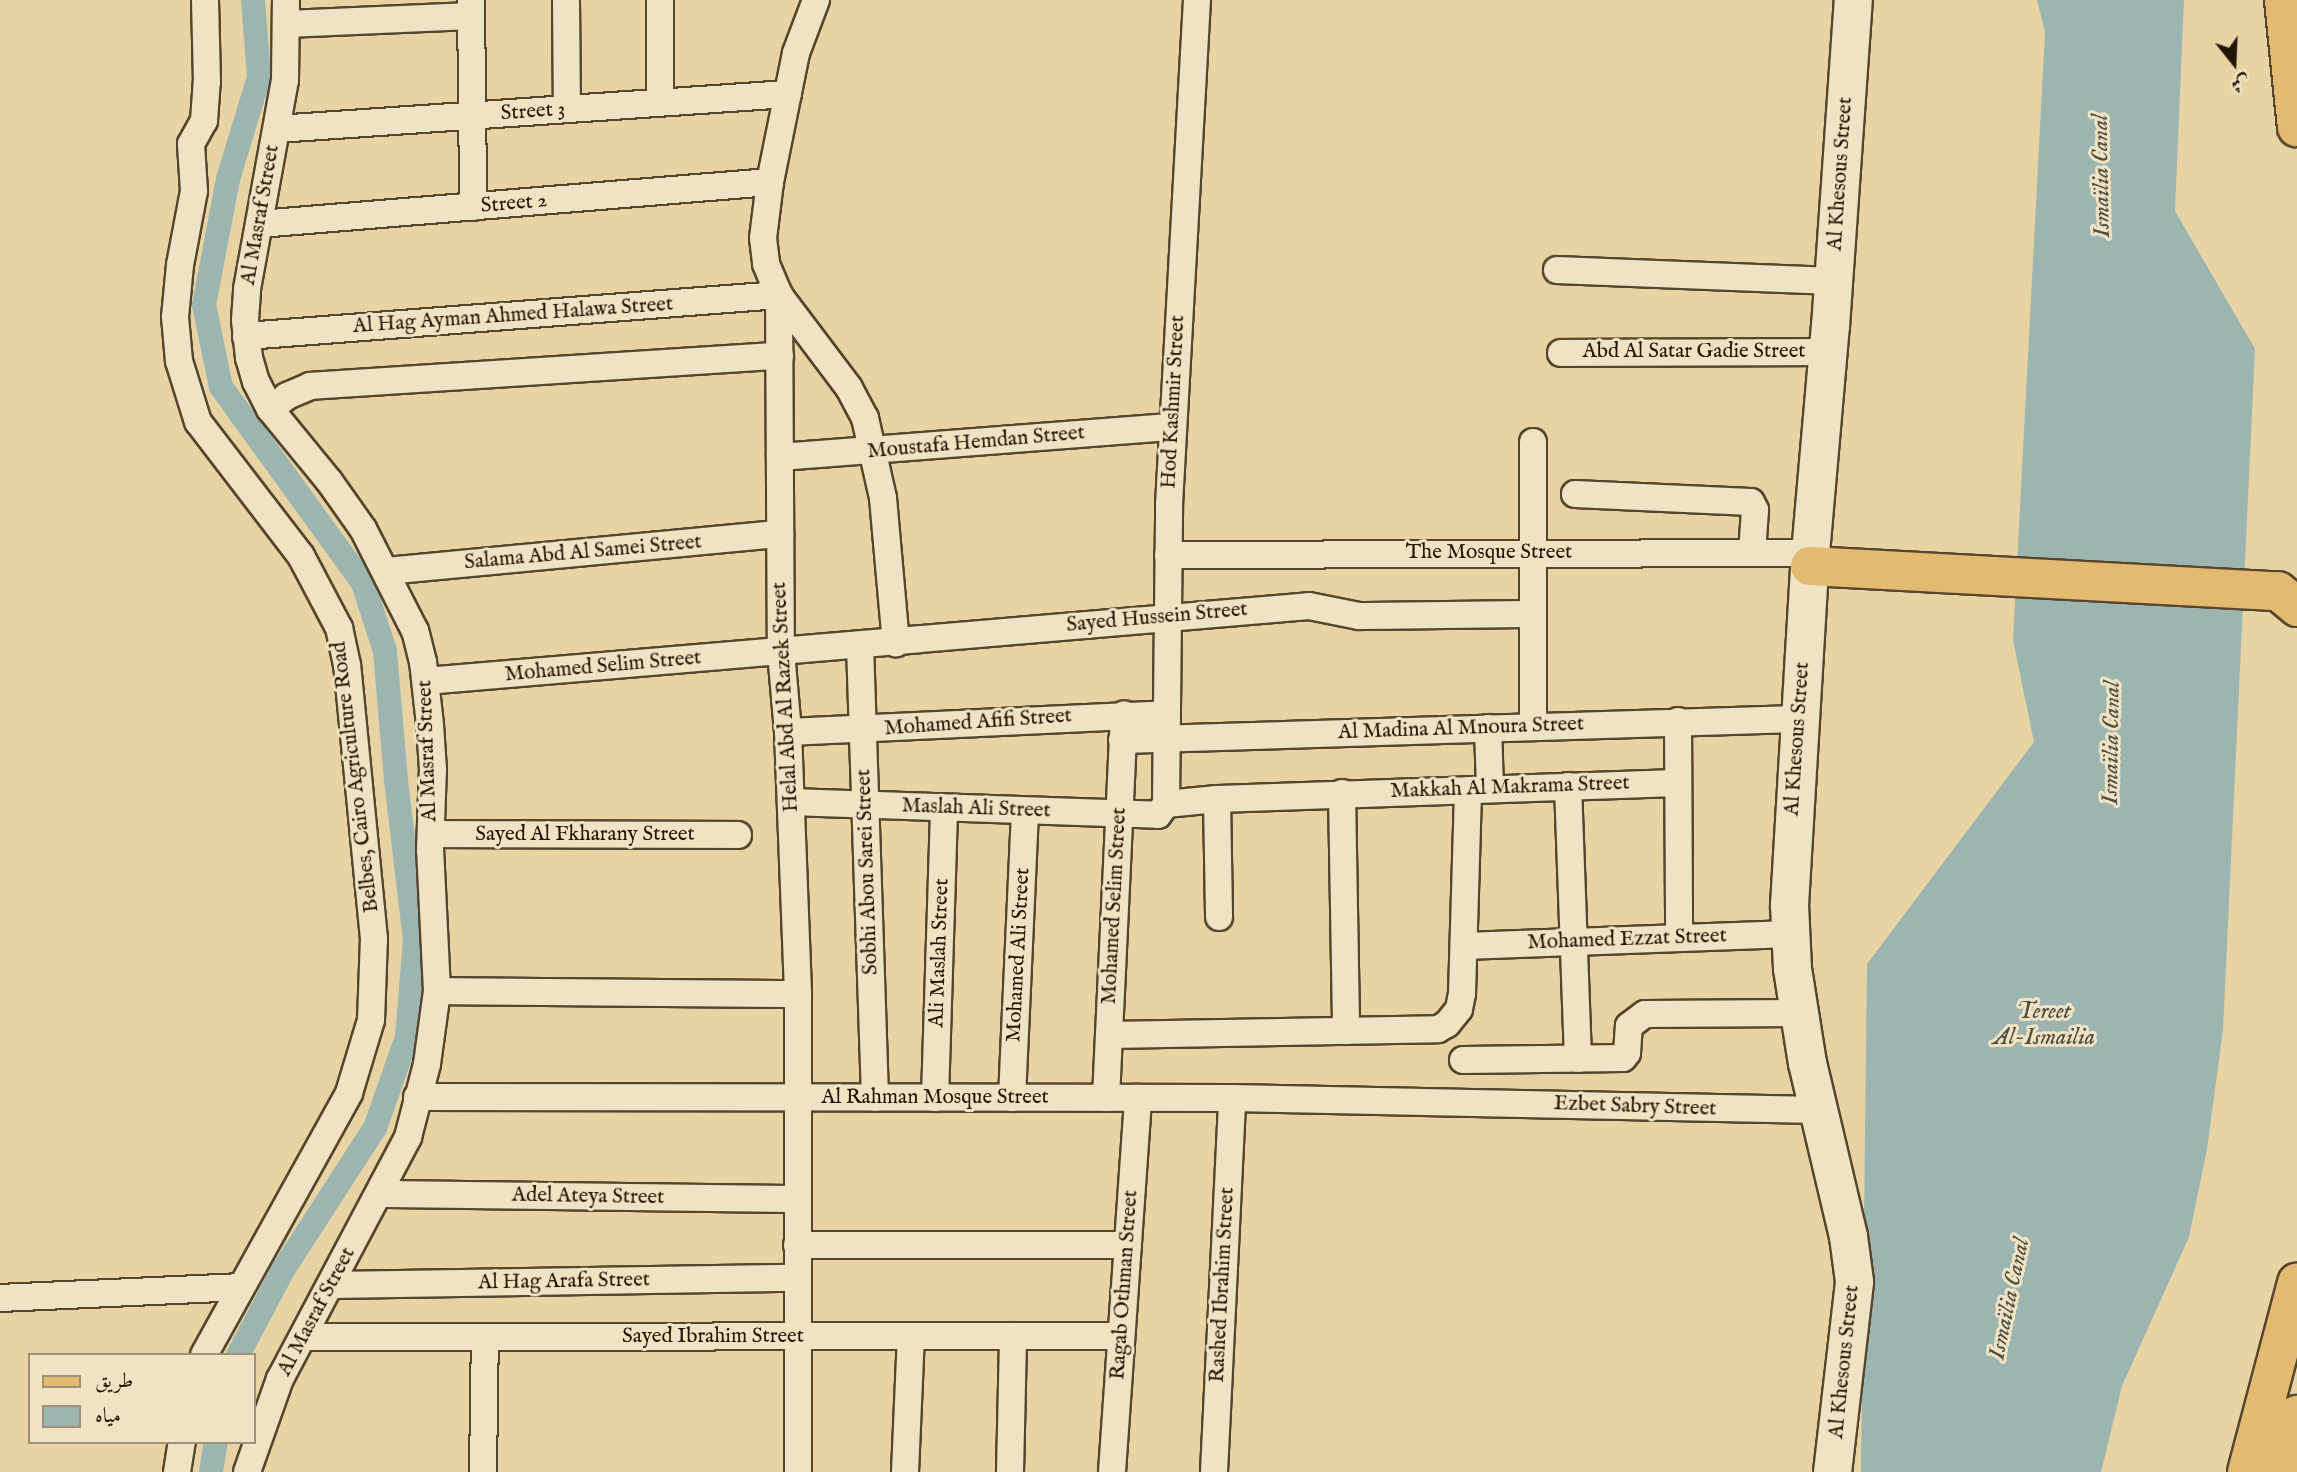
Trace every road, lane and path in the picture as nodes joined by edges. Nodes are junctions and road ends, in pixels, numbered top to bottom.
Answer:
1 (205, 0) edge
2 (566, 0) edge
3 (660, 0) edge
4 (816, 0) edge
5 (1197, 0) edge
6 (1853, 0) edge
7 (2284, 0) edge
8 (471, 8) edge
9 (384, 10) edge
10 (287, 12) edge
11 (788, 94) junction
12 (660, 103) junction
13 (567, 109) junction
14 (471, 116) junction
15 (2297, 127) edge
16 (277, 129) junction
17 (770, 182) junction
18 (473, 207) junction
19 (259, 224) junction
20 (1557, 270) dead end
21 (1833, 281) junction
22 (779, 295) junction
23 (246, 336) junction
24 (1828, 352) junction
25 (1561, 353) dead end
26 (780, 356) junction
27 (270, 409) junction
28 (1172, 427) junction
29 (1533, 442) dead end
30 (875, 451) junction
31 (780, 457) junction
32 (1575, 494) dead end
33 (780, 534) junction
34 (1533, 553) junction
35 (1752, 553) junction
36 (1168, 555) junction
37 (1810, 560) junction
38 (386, 571) junction
39 (2286, 591) edge
40 (1533, 614) junction
41 (1169, 616) junction
42 (896, 643) junction
43 (860, 645) junction
44 (781, 652) junction
45 (426, 681) junction
46 (1799, 719) junction
47 (1678, 721) junction
48 (1167, 726) junction
49 (1123, 727) junction
50 (1533, 727) junction
51 (1488, 728) junction
52 (863, 730) junction
53 (788, 732) junction
54 (1678, 783) junction
55 (1568, 786) junction
56 (1479, 789) junction
57 (1342, 793) junction
58 (1217, 799) junction
59 (791, 802) junction
60 (865, 805) junction
61 (944, 808) junction
62 (1163, 809) junction
63 (1025, 812) junction
64 (1119, 814) junction
65 (431, 834) junction
66 (738, 835) dead end
67 (1219, 917) dead end
68 (1791, 934) junction
69 (1679, 938) junction
70 (1572, 942) junction
71 (1464, 946) junction
72 (438, 991) junction
73 (798, 994) junction
74 (1798, 1013) junction
75 (1346, 1031) junction
76 (1109, 1035) junction
77 (1578, 1059) junction
78 (1463, 1060) dead end
79 (417, 1097) junction
80 (798, 1098) junction
81 (875, 1098) junction
82 (935, 1098) junction
83 (1012, 1098) junction
84 (1106, 1098) junction
85 (1138, 1098) junction
86 (1232, 1098) junction
87 (1453, 1102) joint
88 (1818, 1110) junction
89 (380, 1194) junction
90 (797, 1199) junction
91 (797, 1245) junction
92 (1128, 1245) junction
93 (797, 1278) junction
94 (2297, 1283) edge
95 (331, 1285) junction
96 (241, 1287) junction
97 (0, 1298) edge
98 (305, 1336) junction
99 (797, 1336) junction
100 (1013, 1336) junction
101 (1121, 1336) junction
102 (485, 1337) junction
103 (911, 1337) junction
104 (205, 1353) edge
105 (2297, 1415) edge
106 (181, 1444) edge
107 (177, 1472) edge
108 (247, 1472) edge
109 (483, 1472) edge
110 (798, 1472) edge
111 (905, 1472) edge
112 (1010, 1472) edge
113 (1112, 1472) edge
114 (1214, 1472) edge
115 (1832, 1472) edge
116 (2247, 1472) edge
117 (2283, 1472) edge

1 - 96 street, Belbes, Cairo Agriculture Road
2 - 13 street
3 - 12 street
4 - 11 street
5 - 28 street, Hod Kashmir Street
6 - 21 main road, Al Khesous Street
7 - 15 main road
8 - 9 street
8 - 14 street
9 - 10 street
10 - 16 street, Al Masraf Street
11 - 12 street, Street 3
11 - 17 street
12 - 13 street, Street 3
13 - 14 street, Street 3
14 - 16 street, Street 3
14 - 18 street
16 - 19 street, Al Masraf Street
17 - 18 street, Street 2
17 - 22 street
18 - 19 street, Street 2
19 - 23 street, Al Masraf Street
20 - 21 street
21 - 24 main road, Al Khesous Street
22 - 23 street, Al Hag Ayman Ahmed Halawa Street
22 - 26 street, Helal Abd Al Razek Street
22 - 30 street
23 - 27 street, Al Masraf Street
24 - 25 street, Abd Al Satar Gadie Street
24 - 37 main road, Al Khesous Street
26 - 27 street
26 - 31 street, Helal Abd Al Razek Street
27 - 38 street, Al Masraf Street
28 - 30 street, Moustafa Hemdan Street
28 - 36 street, Hod Kashmir Street
29 - 34 street
30 - 31 street, Moustafa Hemdan Street
30 - 42 street
31 - 33 street, Helal Abd Al Razek Street
32 - 35 street
33 - 38 street, Salama Abd Al Samei Street
33 - 44 street, Helal Abd Al Razek Street
34 - 35 street, The Mosque Street
34 - 36 street, The Mosque Street
34 - 40 street
35 - 37 street, The Mosque Street
36 - 41 street, Hod Kashmir Street
37 - 39 main road
37 - 46 main road, Al Khesous Street
38 - 45 street, Al Masraf Street
40 - 41 street, Sayed Hussein Street
40 - 50 street
41 - 42 street, Sayed Hussein Street
41 - 48 street, Hod Kashmir Street
42 - 43 street, Sayed Hussein Street
43 - 44 street, Sayed Hussein Street
43 - 52 street, Sobhi Abou Sarei Street
44 - 45 street, Mohamed Selim Street
44 - 53 street, Helal Abd Al Razek Street
45 - 65 street, Al Masraf Street
46 - 47 street, Al Madina Al Mnoura Street
46 - 68 main road, Al Khesous Street
47 - 50 street, Al Madina Al Mnoura Street
47 - 54 street
48 - 49 street, Mohamed Afifi Street
48 - 51 street, Al Madina Al Mnoura Street
48 - 62 street, Hod Kashmir Street
49 - 52 street, Mohamed Afifi Street
49 - 64 street, Mohamed Selim Street
50 - 51 street, Al Madina Al Mnoura Street
51 - 56 street
52 - 53 street, Mohamed Afifi Street
52 - 60 street, Sobhi Abou Sarei Street
53 - 59 street, Helal Abd Al Razek Street
54 - 55 street, Makkah Al Makrama Street
54 - 69 street
55 - 56 street, Makkah Al Makrama Street
55 - 70 street
56 - 57 street, Makkah Al Makrama Street
56 - 71 street
57 - 58 street, Makkah Al Makrama Street
57 - 75 street
58 - 62 street, Makkah Al Makrama Street
58 - 67 street
59 - 60 street, Maslah Ali Street
59 - 73 street, Helal Abd Al Razek Street
60 - 61 street, Maslah Ali Street
60 - 81 street, Sobhi Abou Sarei Street
61 - 63 street, Maslah Ali Street
61 - 82 street, Ali Maslah Street
62 - 64 street, Maslah Ali Street
63 - 64 street, Maslah Ali Street
63 - 83 street, Mohamed Ali Street
64 - 76 street, Mohamed Selim Street
65 - 66 street, Sayed Al Fkharany Street
65 - 72 street, Al Masraf Street
68 - 69 street, Mohamed Ezzat Street
68 - 74 main road, Al Khesous Street
69 - 70 street, Mohamed Ezzat Street
70 - 71 street, Mohamed Ezzat Street
70 - 77 street
71 - 75 street
72 - 73 street
72 - 79 street, Al Masraf Street
73 - 80 street, Helal Abd Al Razek Street
74 - 77 street
74 - 88 main road, Al Khesous Street
75 - 76 street
76 - 84 street, Mohamed Selim Street
77 - 78 street
79 - 80 street, Al Rahman Mosque Street
79 - 89 street, Al Masraf Street
80 - 81 street, Al Rahman Mosque Street
80 - 90 street, Helal Abd Al Razek Street
81 - 82 street, Al Rahman Mosque Street
82 - 83 street, Al Rahman Mosque Street
83 - 84 street, Al Rahman Mosque Street
84 - 85 street, Al Rahman Mosque Street
85 - 86 street, Al Rahman Mosque Street
85 - 92 street, Ragab Othman Street
86 - 87 street, Al Rahman Mosque Street
86 - 114 street, Rashed Ibrahim Street
87 - 88 street, Ezbet Sabry Street
88 - 115 main road, Al Khesous Street
89 - 90 street, Adel Ateya Street
89 - 95 street, Al Masraf Street
90 - 91 street, Helal Abd Al Razek Street
91 - 92 street
91 - 93 street, Helal Abd Al Razek Street
92 - 101 street, Ragab Othman Street
93 - 95 street, Al Hag Arafa Street
93 - 99 street, Helal Abd Al Razek Street
94 - 116 main road
95 - 98 street, Al Masraf Street
96 - 97 street
96 - 104 street, Belbes, Cairo Agriculture Road
98 - 102 street, Sayed Ibrahim Street
98 - 108 street, Al Masraf Street
99 - 102 street, Sayed Ibrahim Street
99 - 103 street, Sayed Ibrahim Street
99 - 110 street, Helal Abd Al Razek Street
100 - 101 street, Sayed Ibrahim Street
100 - 103 street, Sayed Ibrahim Street
100 - 112 street
101 - 113 street, Ragab Othman Street
102 - 109 street
103 - 111 street
105 - 117 main road
106 - 107 street

